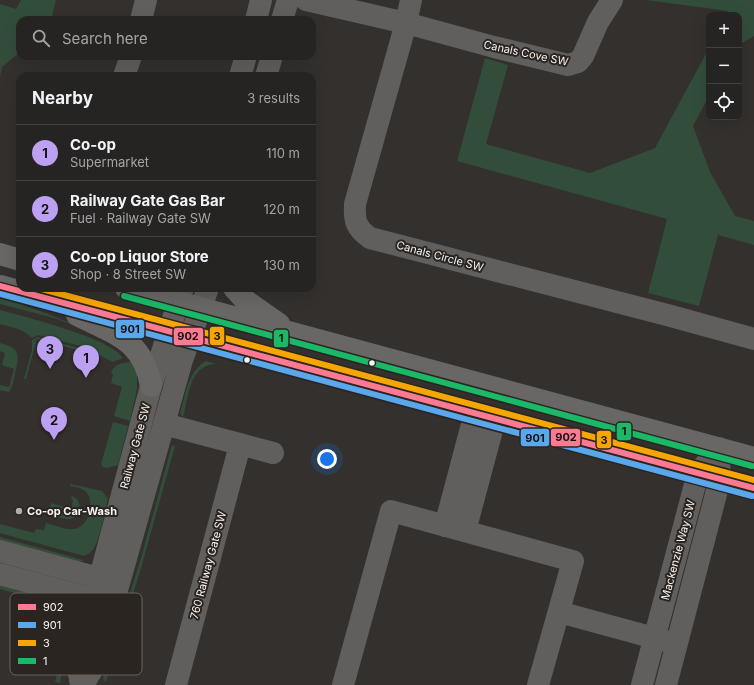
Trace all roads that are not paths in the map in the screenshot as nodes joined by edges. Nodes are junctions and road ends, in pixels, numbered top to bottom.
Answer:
1 (146, 0) edge
2 (261, 0) edge
3 (288, 0) edge
4 (306, 0) edge
5 (411, 0) edge
6 (612, 0) edge
7 (141, 16) edge
8 (257, 16) edge
9 (283, 16) edge
10 (406, 23) junction
11 (130, 60) edge
12 (245, 60) edge
13 (271, 60) edge
14 (125, 72) edge
15 (241, 72) edge
16 (267, 72) edge
17 (0, 254) edge
18 (16, 259) edge
19 (0, 286) edge
20 (16, 290) edge
21 (24, 292) edge
22 (157, 292) edge
23 (238, 292) edge
24 (180, 295) edge
25 (40, 296) junction
26 (204, 298) edge
27 (168, 330) junction
28 (288, 331) junction
29 (190, 336) junction
30 (754, 339) edge
31 (151, 386) junction
32 (485, 416) junction
33 (164, 424) junction
34 (240, 444) junction
35 (719, 448) junction
36 (273, 453) dead end
37 (754, 458) edge
38 (698, 473) junction
39 (720, 479) junction
40 (754, 488) edge
41 (455, 528) junction
42 (0, 551) edge
43 (0, 574) edge
44 (99, 578) junction
45 (71, 593) edge
46 (95, 593) edge
47 (115, 593) edge
48 (116, 593) edge
49 (559, 612) junction
50 (655, 638) junction
51 (677, 644) junction
52 (80, 675) edge
53 (88, 675) edge
54 (82, 685) edge
55 (176, 685) edge
56 (343, 685) edge
57 (538, 685) edge
58 (642, 685) edge
59 (666, 685) edge

1 - 7 street
2 - 8 street
3 - 9 street
4 - 10 street, Canals Cove SW
5 - 10 street, Canals Circle SW
6 - 10 street, Canals Cove SW
10 - 30 street, Canals Circle SW
11 - 14 street
12 - 15 street
13 - 16 street
17 - 18 main road
19 - 20 main road
21 - 25 main road
22 - 24 main road
23 - 28 main road
24 - 26 main road
24 - 27 street, Railway Gate SW
25 - 27 main road
25 - 31 main road
26 - 28 main road
26 - 29 street, Railway Gate SW
27 - 29 main road
27 - 31 street, Railway Gate SW
28 - 35 main road
29 - 32 main road
29 - 33 street, Railway Gate SW
31 - 44 street, Railway Gate SW
32 - 38 main road
32 - 41 street
33 - 34 street
33 - 48 street, Railway Gate SW
34 - 36 street
34 - 55 street, 760 Railway Gate SW
35 - 37 main road
35 - 38 street, Mackenzie Way SW
35 - 39 street, Mackenzie Way SW
38 - 39 main road
38 - 50 street, Mackenzie Way SW
39 - 40 main road
39 - 51 street, Mackenzie Way SW
41 - 49 street
41 - 56 street
42 - 44 street
43 - 45 street
44 - 46 street, Railway Gate SW
44 - 47 street
49 - 50 street
49 - 57 street
50 - 51 street
50 - 58 street, Mackenzie Way SW
51 - 59 street, Mackenzie Way SW
52 - 54 street, Railway Gate SW
53 - 54 street, Railway Gate SW

